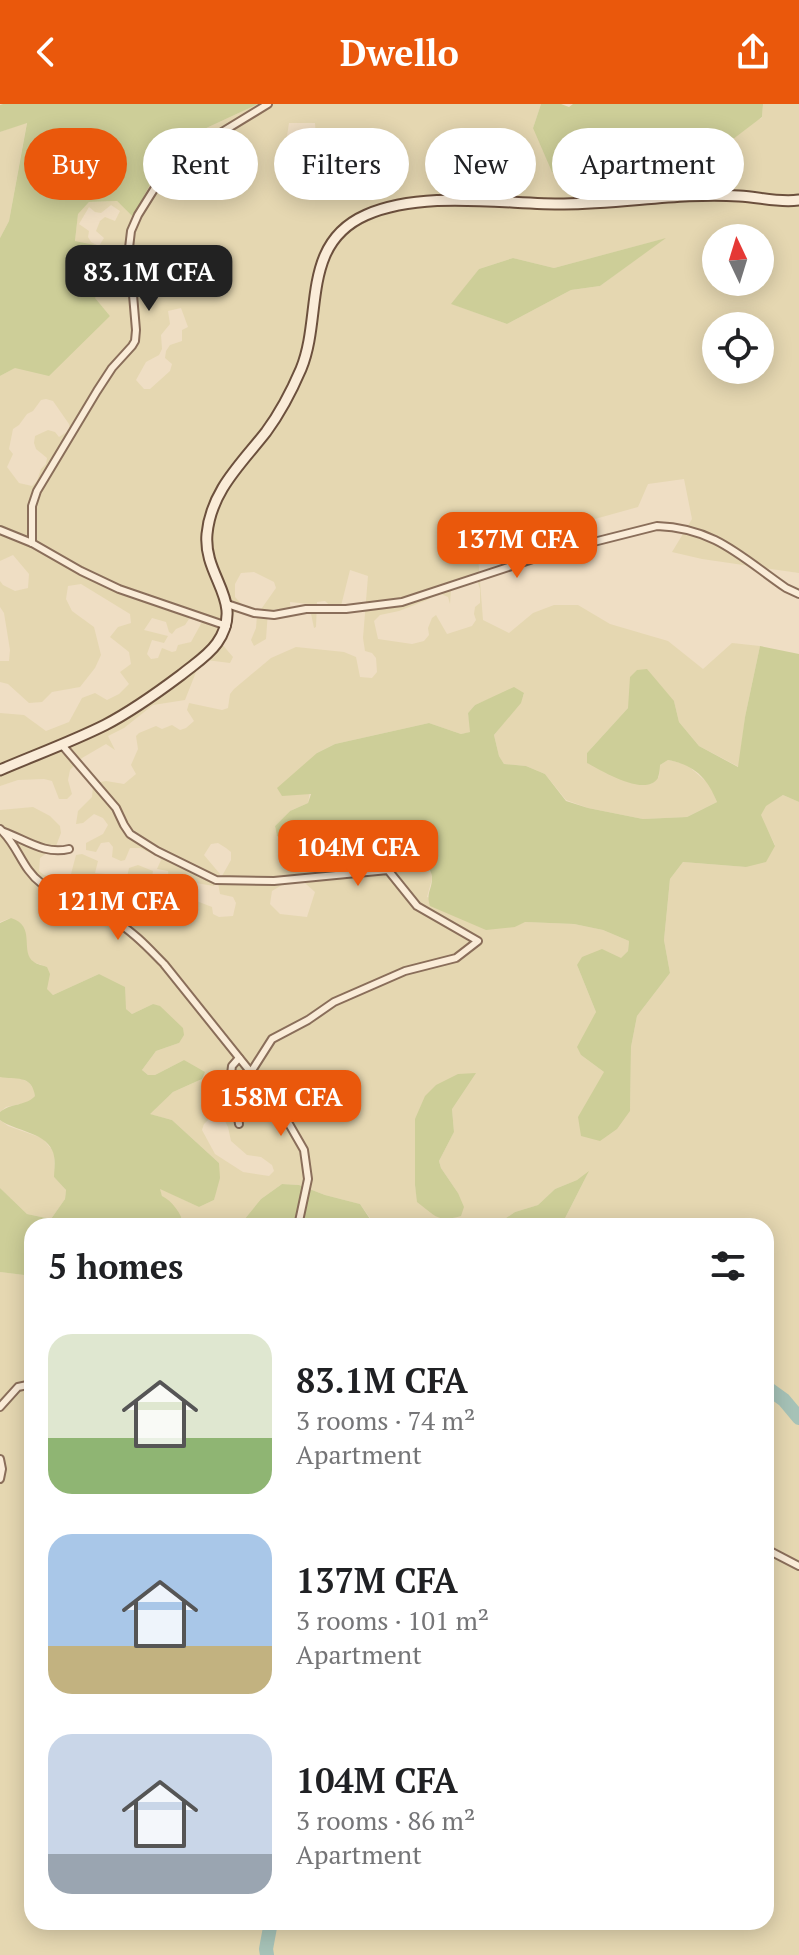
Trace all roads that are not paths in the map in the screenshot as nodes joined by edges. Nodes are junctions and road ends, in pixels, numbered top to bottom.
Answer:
1 (268, 104) edge
2 (799, 200) edge
3 (0, 530) edge
4 (32, 543) junction
5 (799, 594) edge
6 (227, 604) junction
7 (227, 626) junction
8 (62, 745) junction
9 (0, 770) edge
10 (2, 831) edge
11 (69, 849) dead end
12 (239, 1058) junction
13 (251, 1072) junction
14 (239, 1124) dead end
15 (300, 1218) edge
16 (24, 1386) edge
17 (0, 1407) edge
18 (0, 1459) edge
19 (0, 1479) edge
20 (774, 1553) edge
21 (799, 1566) edge

1 - 4 street
2 - 6 street
3 - 4 street
4 - 7 street
5 - 6 street
6 - 7 street
7 - 8 street
8 - 9 street
8 - 13 street
10 - 11 street
10 - 12 street
12 - 13 street
12 - 14 street
13 - 15 street
16 - 17 street
18 - 19 street
20 - 21 street

